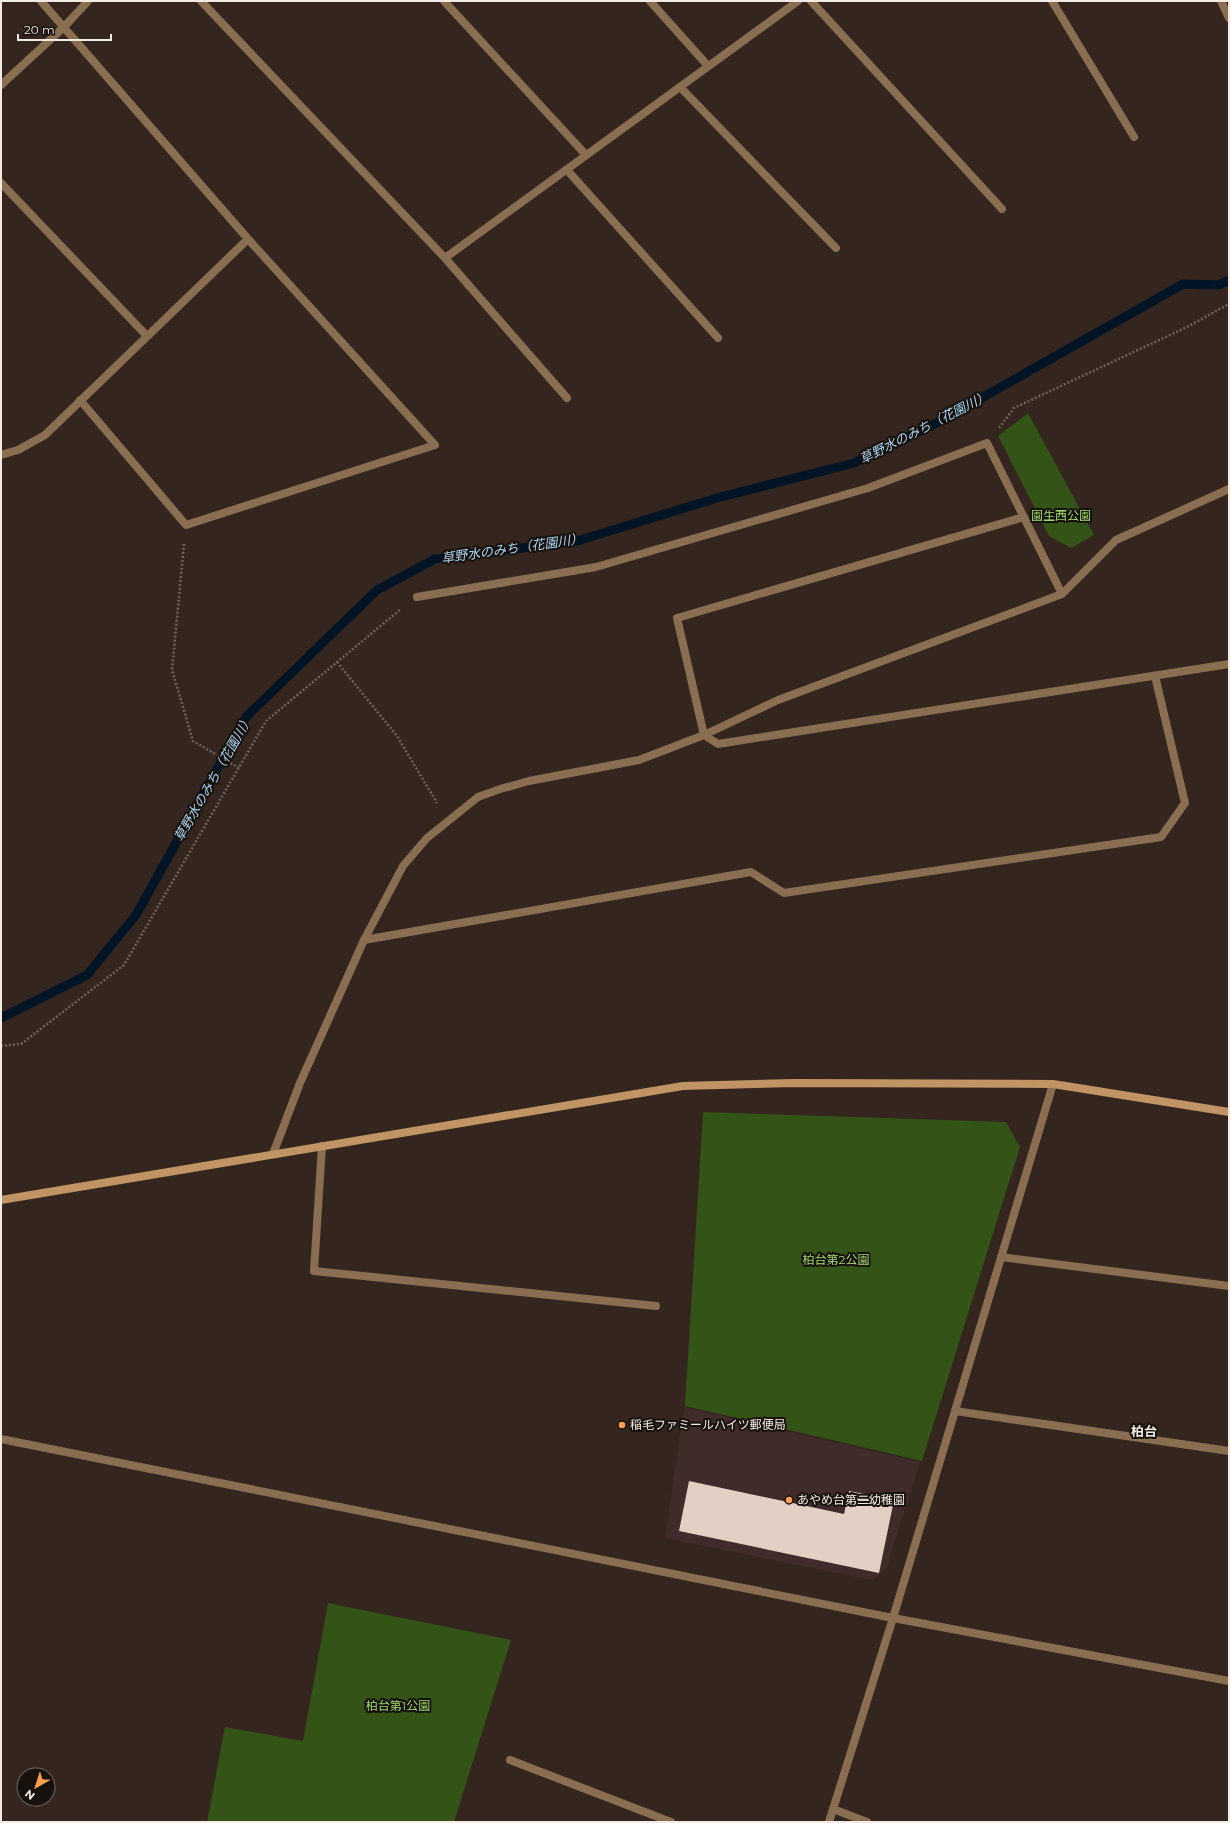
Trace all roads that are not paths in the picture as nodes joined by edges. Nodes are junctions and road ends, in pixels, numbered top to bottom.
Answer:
1 (41, 1) edge
2 (88, 1) edge
3 (201, 1) edge
4 (444, 1) edge
5 (650, 1) edge
6 (798, 1) edge
7 (811, 1) edge
8 (1052, 1) edge
9 (1221, 1) edge
10 (1229, 18) edge
11 (64, 27) junction
12 (708, 66) junction
13 (1, 86) edge
14 (680, 87) junction
15 (1134, 136) dead end
16 (586, 155) junction
17 (567, 170) junction
18 (1, 183) edge
19 (1002, 209) dead end
20 (248, 239) junction
21 (836, 248) dead end
22 (445, 258) junction
23 (147, 336) junction
24 (718, 338) dead end
25 (567, 398) dead end
26 (80, 400) junction
27 (1, 455) edge
28 (1229, 489) edge
29 (1024, 517) junction
30 (1062, 594) junction
31 (416, 597) road end
32 (1229, 664) edge
33 (1155, 676) junction
34 (704, 735) junction
35 (364, 940) junction
36 (1053, 1084) junction
37 (1229, 1112) edge
38 (322, 1146) junction
39 (273, 1154) junction
40 (1, 1200) edge
41 (1001, 1257) junction
42 (1229, 1286) edge
43 (656, 1306) dead end
44 (955, 1411) junction
45 (1, 1439) edge
46 (1229, 1451) edge
47 (893, 1618) junction
48 (1229, 1681) edge
49 (510, 1760) dead end
50 (833, 1809) junction
51 (671, 1822) edge
52 (829, 1822) edge
53 (867, 1822) edge

1 - 11 street
2 - 11 street
3 - 22 street
4 - 16 street
5 - 12 street
6 - 12 street
7 - 19 street
8 - 15 street
9 - 10 street
11 - 13 street
11 - 20 street
12 - 14 street
14 - 16 street
14 - 21 street
16 - 17 street
17 - 22 street
17 - 24 street
18 - 23 street
20 - 23 street
20 - 26 street
22 - 25 street
23 - 26 street
26 - 27 street
28 - 30 street
29 - 30 street
29 - 31 street
29 - 34 street
30 - 34 street
32 - 33 street
33 - 34 street
33 - 35 street
34 - 35 street
35 - 39 street
36 - 37 street
36 - 38 street
36 - 41 street
38 - 39 street
38 - 43 street
39 - 40 street
41 - 42 street
41 - 44 street
44 - 46 street
44 - 47 street
45 - 47 street
47 - 48 street
47 - 50 street
49 - 51 street
50 - 52 street
50 - 53 street

